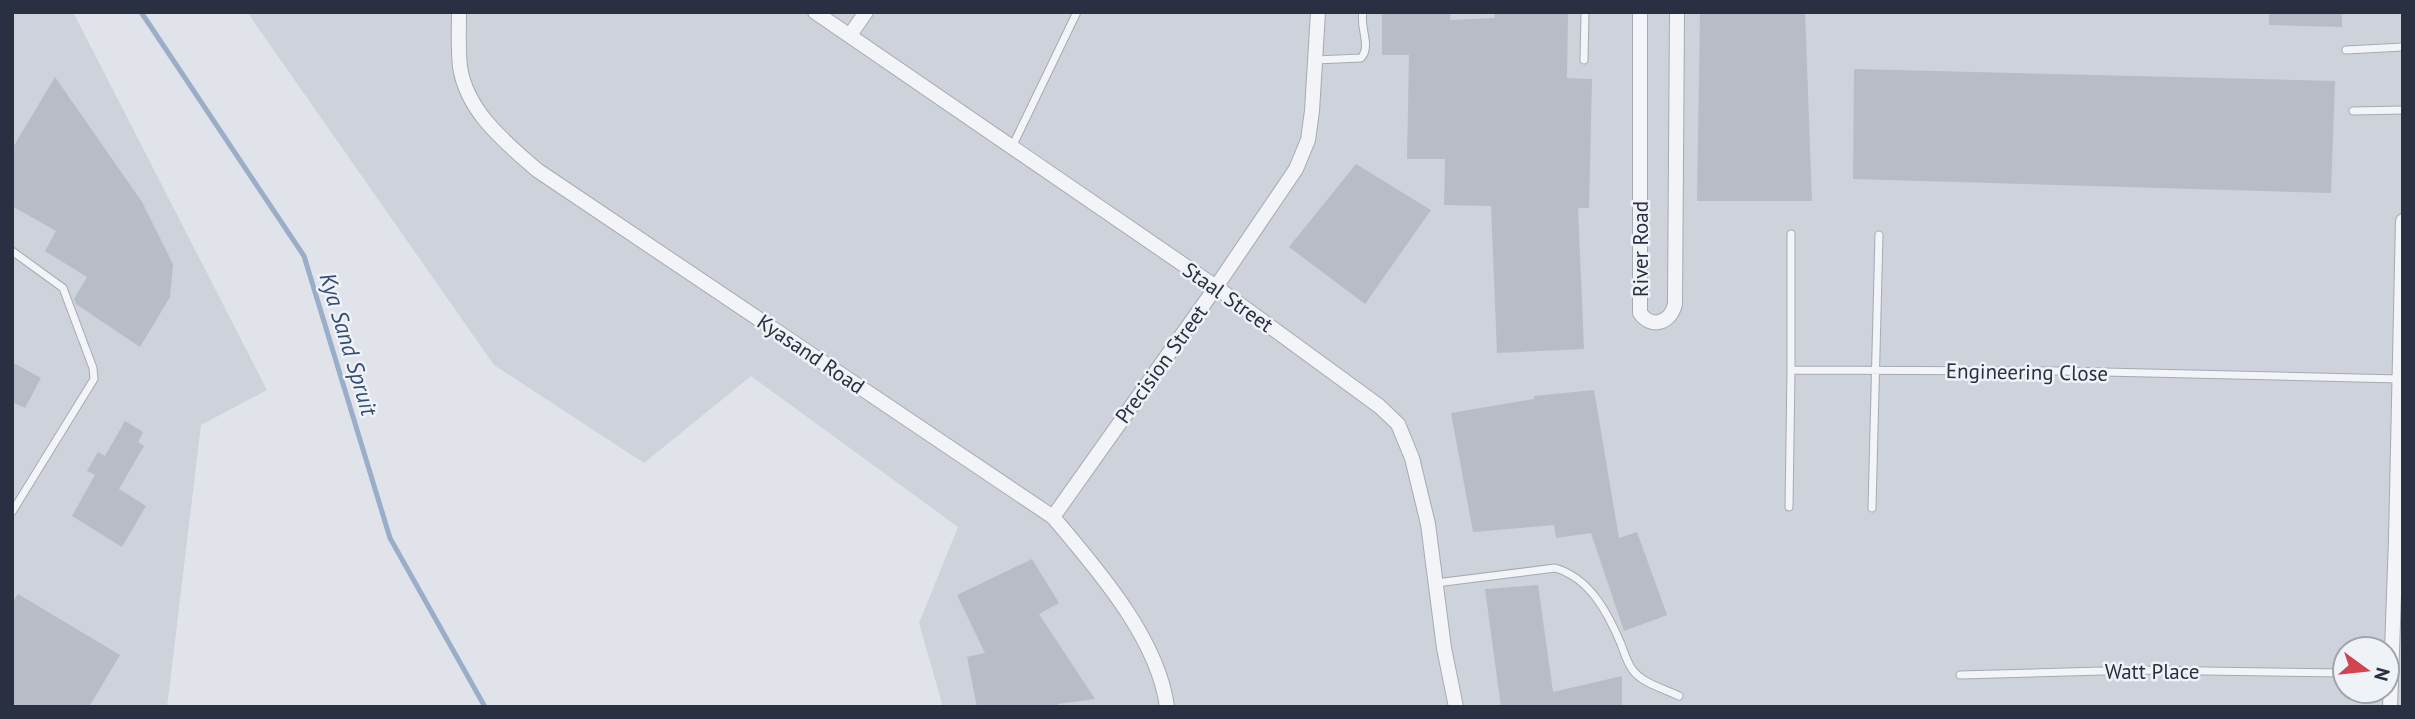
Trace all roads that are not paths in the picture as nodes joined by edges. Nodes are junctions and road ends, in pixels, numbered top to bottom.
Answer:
1 (459, 12) edge
2 (815, 12) edge
3 (866, 12) edge
4 (1077, 12) edge
5 (1318, 12) edge
6 (1363, 12) edge
7 (1585, 12) edge
8 (1640, 12) edge
9 (1677, 12) edge
10 (850, 35) junction
11 (2403, 47) edge
12 (2346, 50) dead end
13 (1584, 60) dead end
14 (1315, 61) junction
15 (2403, 110) edge
16 (2353, 111) dead end
17 (1012, 147) junction
18 (2403, 221) edge
19 (1791, 234) dead end
20 (1879, 235) dead end
21 (12, 251) edge
22 (1216, 288) junction
23 (1791, 370) junction
24 (1877, 370) junction
25 (2400, 379) junction
26 (1789, 507) dead end
27 (1872, 508) dead end
28 (12, 512) edge
29 (1053, 517) junction
30 (2400, 540) edge
31 (1435, 583) junction
32 (2395, 635) edge
33 (2331, 673) edge
34 (1960, 675) dead end
35 (1679, 696) dead end
36 (1167, 707) edge
37 (1456, 707) edge

1 - 29 street, Kyasand Road
2 - 10 street, Staal Street
3 - 10 street
4 - 17 lane
5 - 14 street, Precision Street
6 - 14 lane
7 - 13 lane
8 - 9 street, River Road
10 - 17 street, Staal Street
11 - 12 lane
14 - 22 street, Precision Street
15 - 16 lane
17 - 22 street, Staal Street
18 - 25 street
19 - 23 lane
20 - 24 lane
21 - 28 lane
22 - 29 street, Precision Street
22 - 31 street, Staal Street
23 - 24 lane, Engineering Close
23 - 26 lane
24 - 25 lane, Engineering Close
24 - 27 lane
25 - 30 street
29 - 36 street, Kyasand Road
30 - 32 street
31 - 35 lane
31 - 37 street, Staal Street
33 - 34 lane, Watt Place

